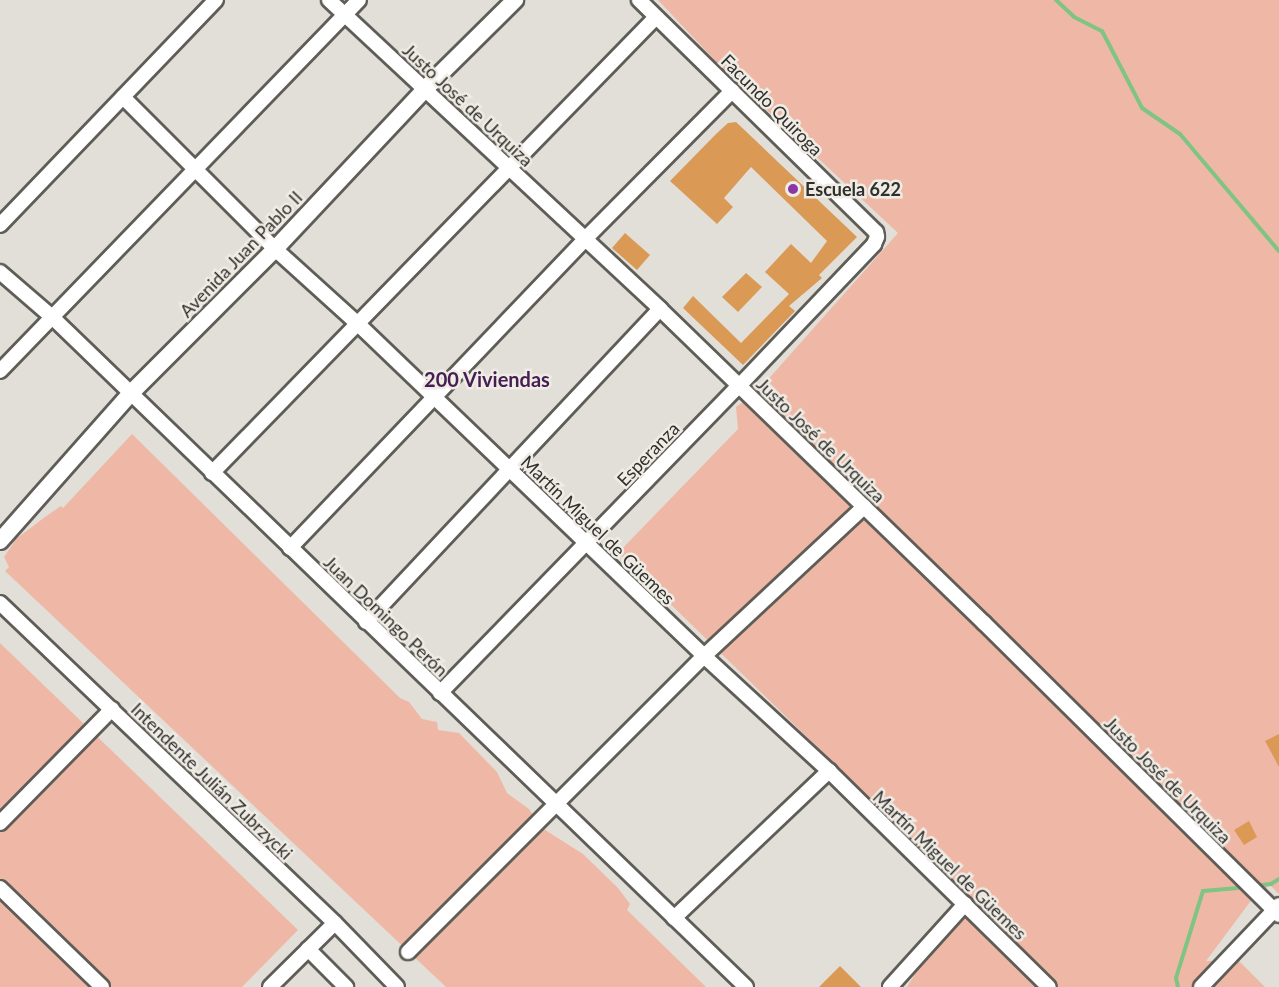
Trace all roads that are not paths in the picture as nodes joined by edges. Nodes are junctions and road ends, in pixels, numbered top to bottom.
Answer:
1 (216, 0) edge
2 (329, 0) edge
3 (358, 0) edge
4 (515, 0) edge
5 (639, 0) edge
6 (344, 15) junction
7 (656, 17) junction
8 (425, 89) junction
9 (732, 92) junction
10 (123, 97) junction
11 (196, 167) junction
12 (509, 167) junction
13 (0, 225) edge
14 (877, 237) joint
15 (585, 239) junction
16 (275, 249) junction
17 (0, 272) edge
18 (660, 309) junction
19 (51, 316) junction
20 (357, 323) junction
21 (0, 371) edge
22 (739, 386) junction
23 (130, 394) junction
24 (434, 397) junction
25 (508, 469) junction
26 (212, 473) junction
27 (864, 507) junction
28 (0, 541) edge
29 (586, 543) junction
30 (290, 548) junction
31 (0, 603) edge
32 (366, 622) junction
33 (704, 656) junction
34 (440, 693) junction
35 (112, 710) junction
36 (829, 771) junction
37 (555, 804) junction
38 (0, 823) edge
39 (0, 888) edge
40 (965, 904) junction
41 (1277, 910) edge
42 (674, 918) junction
43 (335, 923) junction
44 (308, 949) junction
45 (408, 952) dead end
46 (102, 987) edge
47 (270, 987) edge
48 (346, 987) edge
49 (397, 987) edge
50 (747, 987) edge
51 (890, 987) edge
52 (1049, 987) edge
53 (1201, 987) edge

1 - 10 street
2 - 6 street, Justo José de Urquiza
3 - 6 street
4 - 8 street, Avenida Juan Pablo II
5 - 7 street, Facundo Quiroga
6 - 8 street, Justo José de Urquiza
6 - 11 street
7 - 9 street, Facundo Quiroga
7 - 12 street
8 - 12 street, Justo José de Urquiza
8 - 16 street, Avenida Juan Pablo II
9 - 14 street, Facundo Quiroga
9 - 15 street
10 - 11 street, Martín Miguel de Güemes
10 - 13 street
11 - 16 street, Martín Miguel de Güemes
11 - 19 street
12 - 15 street, Justo José de Urquiza
12 - 20 street
14 - 22 street, Esperanza
15 - 18 street, Justo José de Urquiza
15 - 24 street
16 - 20 street, Martín Miguel de Güemes
16 - 23 street, Avenida Juan Pablo II
17 - 19 street, Juan Domingo Perón
18 - 22 street, Justo José de Urquiza
18 - 25 street
19 - 21 street
19 - 23 street, Juan Domingo Perón
20 - 24 street, Martín Miguel de Güemes
20 - 26 street
22 - 27 street, Justo José de Urquiza
22 - 29 street, Esperanza
23 - 26 street, Juan Domingo Perón
23 - 28 street, Avenida Juan Pablo II
24 - 25 street, Martín Miguel de Güemes
24 - 30 street
25 - 29 street, Martín Miguel de Güemes
25 - 32 street
26 - 30 street, Juan Domingo Perón
27 - 33 street
27 - 41 street, Justo José de Urquiza
29 - 33 street, Martín Miguel de Güemes
29 - 34 street, Esperanza
30 - 32 street, Juan Domingo Perón
31 - 35 street, Intendente Julián Zubrzycki
32 - 34 street, Juan Domingo Perón
33 - 36 street, Martín Miguel de Güemes
33 - 37 street
34 - 37 street, Juan Domingo Perón
35 - 38 street
35 - 43 street, Intendente Julián Zubrzycki
36 - 40 street, Martín Miguel de Güemes
36 - 42 street
37 - 42 street, Juan Domingo Perón
37 - 45 street
39 - 46 street
40 - 51 street
40 - 52 street, Martín Miguel de Güemes
41 - 53 street
42 - 50 street, Juan Domingo Perón
43 - 44 street
43 - 49 street, Intendente Julián Zubrzycki
44 - 47 street
44 - 48 street

